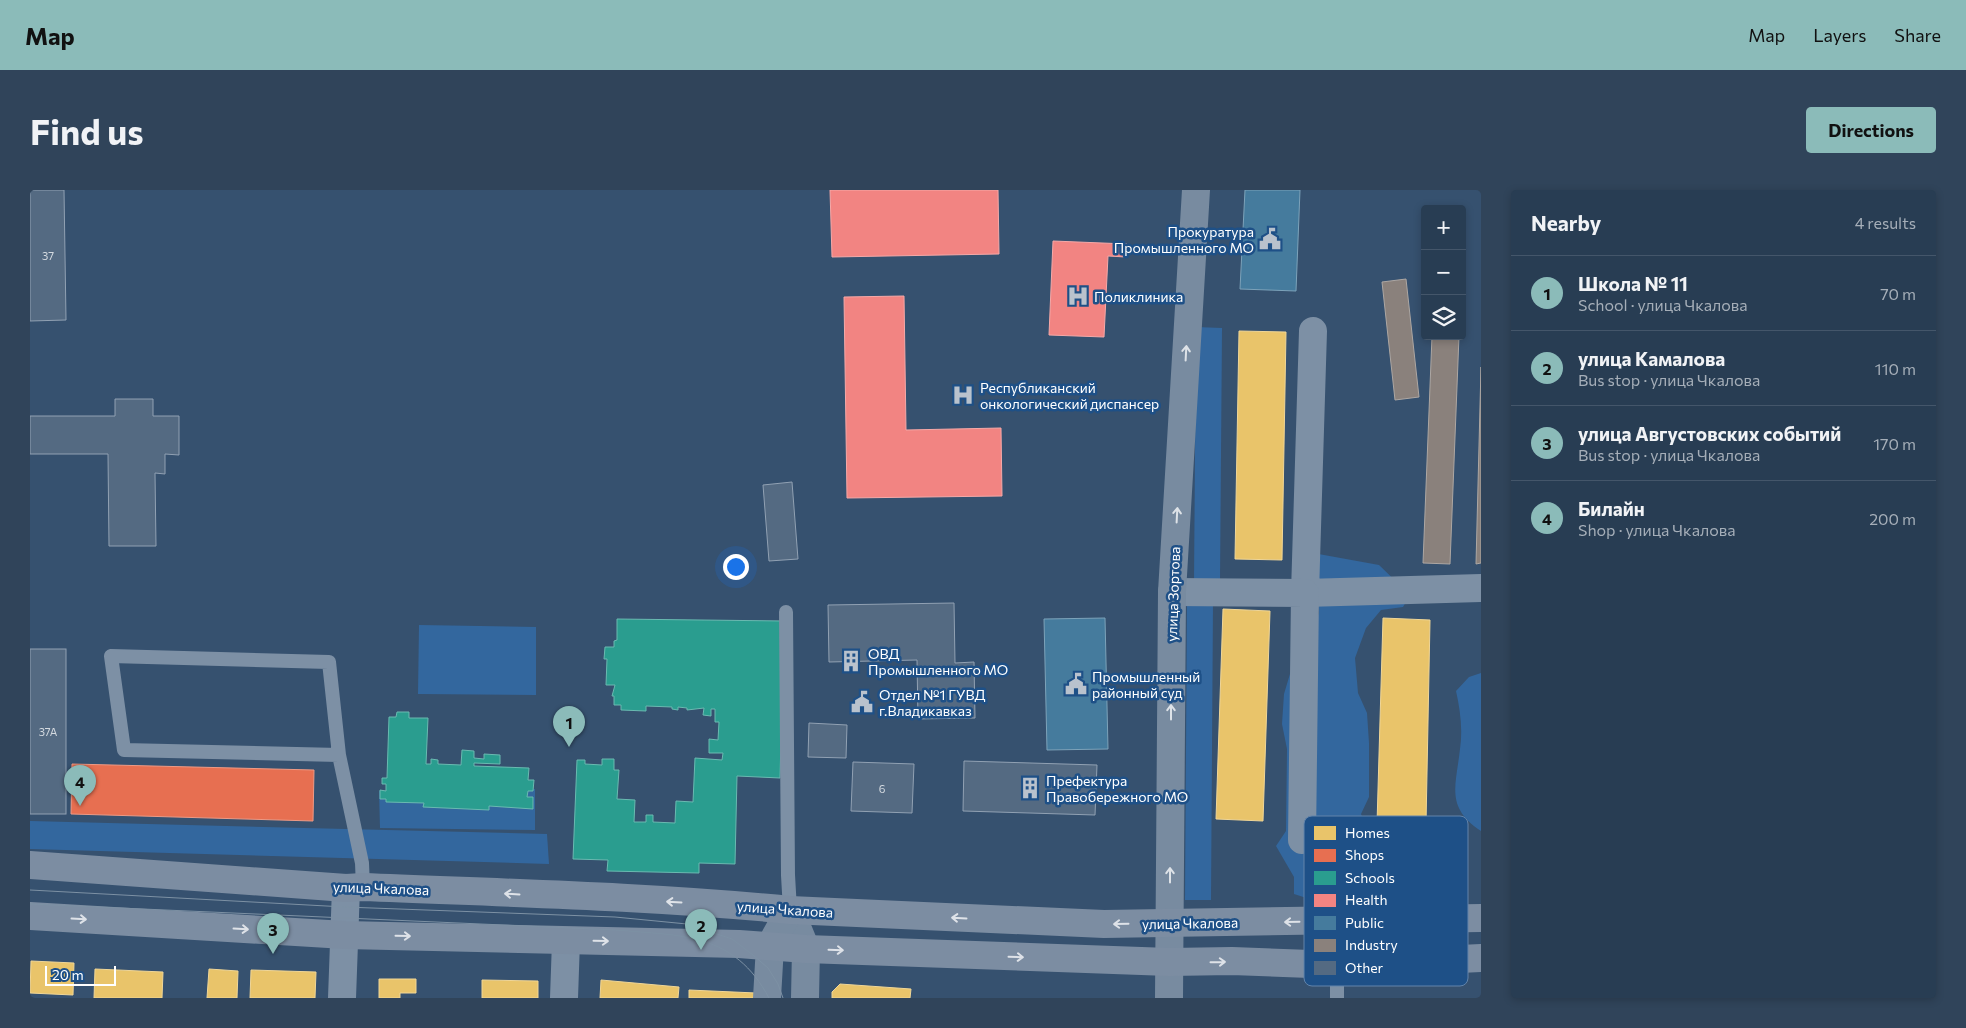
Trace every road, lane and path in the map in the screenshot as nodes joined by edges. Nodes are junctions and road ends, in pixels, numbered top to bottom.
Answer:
1 (1196, 190) edge
2 (1313, 331) dead end
3 (1481, 588) edge
4 (1172, 592) junction
5 (1304, 592) junction
6 (786, 612) dead end
7 (339, 756) junction
8 (1302, 840) dead end
9 (30, 865) edge
10 (355, 887) junction
11 (790, 910) junction
12 (30, 916) edge
13 (1468, 918) edge
14 (1481, 918) edge
15 (1304, 921) edge
16 (1170, 924) junction
17 (345, 935) junction
18 (566, 940) junction
19 (770, 946) junction
20 (806, 949) junction
21 (1481, 958) edge
22 (1468, 959) edge
23 (1169, 962) junction
24 (1304, 964) edge
25 (342, 998) edge
26 (564, 998) edge
27 (767, 998) edge
28 (806, 998) edge
29 (1169, 998) edge

4 -> 1 street, улица Зортова
2 - 5 street
3 - 5 street
4 - 5 street
16 -> 4 street, улица Зортова
5 - 8 street
6 - 11 lane
7 - 7 lane
7 - 10 lane
9 - 10 main road, улица Чкалова
11 -> 10 main road, улица Чкалова
10 - 17 street
16 -> 11 main road, улица Чкалова
11 - 19 street
11 - 20 street
12 -> 17 main road
14 -> 13 main road, улица Чкалова
15 -> 16 main road, улица Чкалова
16 - 23 street, улица Зортова
17 -> 18 main road
17 - 25 street
18 -> 19 main road
18 - 26 street
19 - 20 main road
19 - 27 street
20 -> 23 main road
20 - 28 street
21 - 22 main road
23 -> 24 main road
23 - 29 street, улица Зортова

